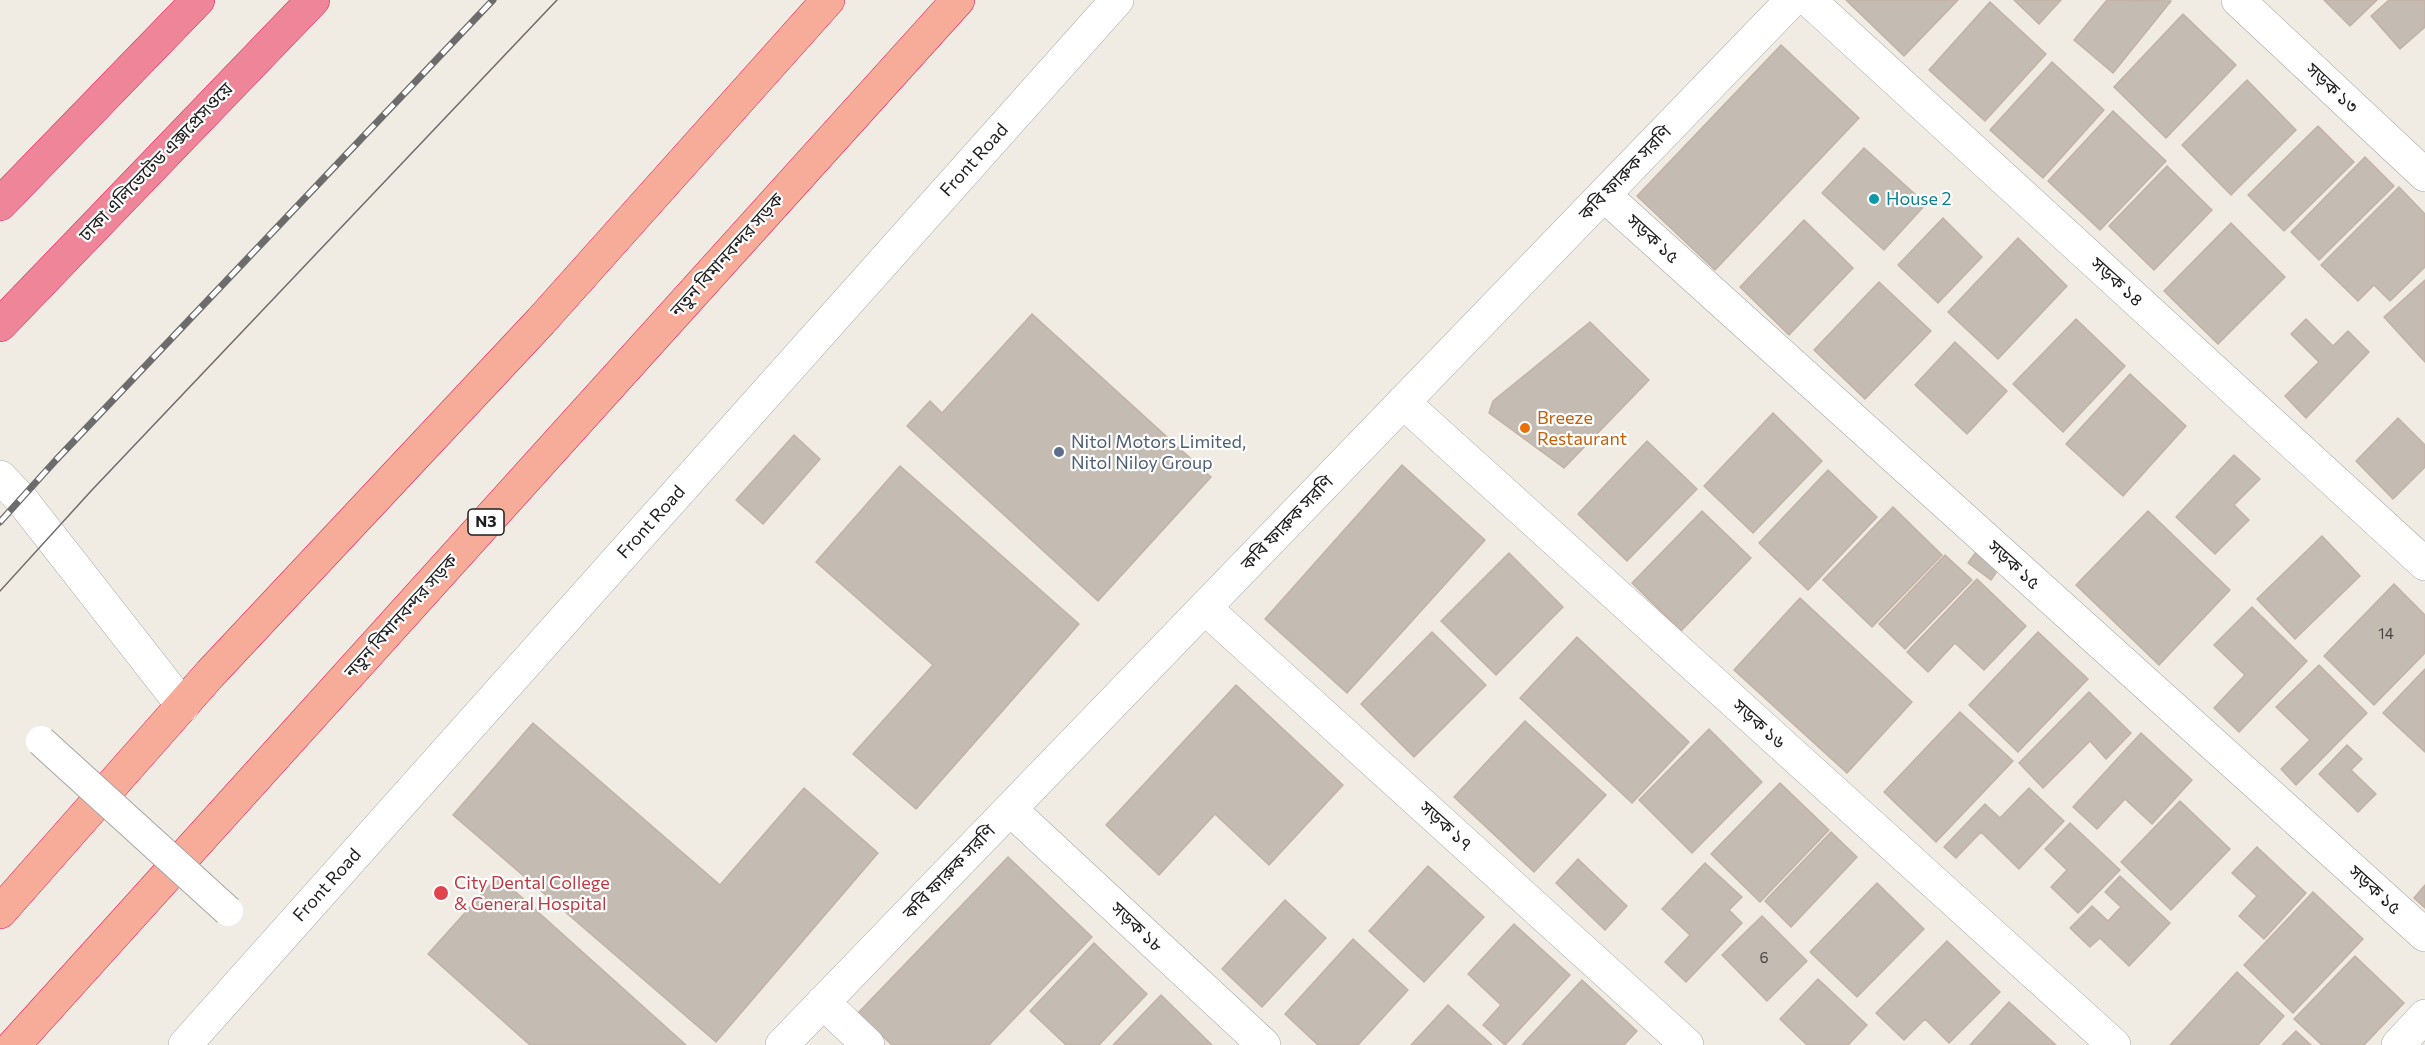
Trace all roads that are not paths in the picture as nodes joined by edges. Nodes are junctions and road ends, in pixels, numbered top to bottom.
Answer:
1 (198, 0) edge
2 (312, 0) edge
3 (828, 0) edge
4 (958, 0) edge
5 (1117, 0) edge
6 (1792, 0) edge
7 (1809, 0) edge
8 (2238, 0) edge
9 (2425, 175) edge
10 (1604, 195) junction
11 (0, 204) edge
12 (0, 325) edge
13 (1403, 402) junction
14 (0, 477) edge
15 (2425, 564) edge
16 (1205, 608) junction
17 (183, 706) junction
18 (41, 741) dead end
19 (1010, 809) junction
20 (228, 911) dead end
21 (0, 912) edge
22 (2425, 934) edge
23 (823, 1002) junction
24 (2425, 1016) edge
25 (14, 1045) edge
26 (185, 1045) edge
27 (782, 1045) edge
28 (868, 1045) edge
29 (1263, 1045) edge
30 (1687, 1045) edge
31 (2114, 1045) edge
32 (2398, 1045) edge

1 - 11 highway
2 - 12 highway, ঢাকা এলিভেটেড এক্সপ্রেসওয়ে
3 - 17 highway
4 - 25 highway, নতুন বিমানবন্দর সড়ক / N3
5 - 26 street, Front Road
6 - 10 street, কবি ফারুক সরণি
7 - 15 street, সড়ক ১৪
8 - 9 street, সড়ক ১৩
10 - 13 street, কবি ফারুক সরণি
10 - 22 street, সড়ক ১৫
13 - 16 street, কবি ফারুক সরণি
13 - 31 street, সড়ক ১৬
14 - 17 street
16 - 19 street, কবি ফারুক সরণি
16 - 30 street, সড়ক ১৭
17 - 21 highway
18 - 20 street, bridge
19 - 23 street, কবি ফারুক সরণি
19 - 29 street, সড়ক ১৮
23 - 27 street, কবি ফারুক সরণি
23 - 28 street
24 - 32 street

